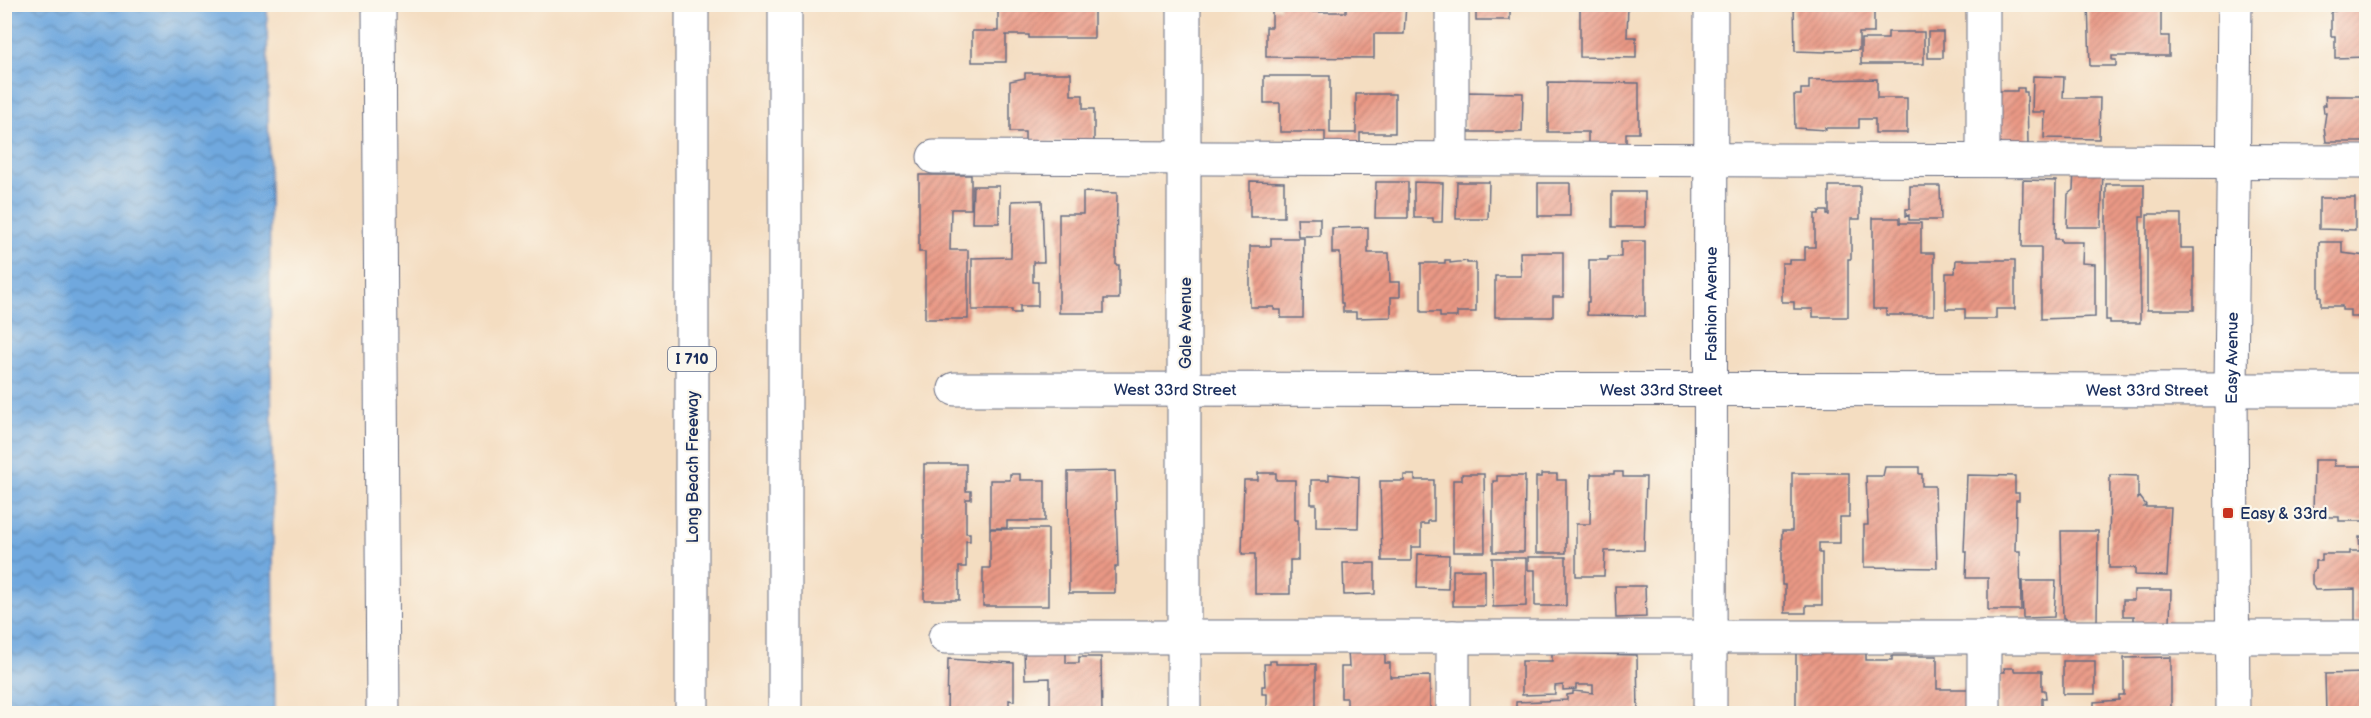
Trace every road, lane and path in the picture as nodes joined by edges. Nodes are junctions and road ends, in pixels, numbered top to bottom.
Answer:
1 (379, 4) edge
2 (692, 4) edge
3 (785, 4) edge
4 (1184, 4) edge
5 (1452, 4) edge
6 (1711, 4) edge
7 (1983, 4) edge
8 (2235, 4) edge
9 (934, 157) dead end
10 (1184, 158) junction
11 (1452, 159) junction
12 (1711, 159) junction
13 (1983, 160) junction
14 (2233, 161) junction
15 (2367, 162) edge
16 (955, 389) dead end
17 (1185, 389) junction
18 (1710, 390) junction
19 (2231, 390) junction
20 (2367, 390) edge
21 (945, 637) dead end
22 (1184, 637) junction
23 (1453, 637) junction
24 (1710, 637) junction
25 (1984, 637) junction
26 (2233, 637) junction
27 (2367, 637) edge
28 (383, 714) edge
29 (692, 714) edge
30 (785, 714) edge
31 (1184, 714) edge
32 (1453, 714) edge
33 (1710, 714) edge
34 (1984, 714) edge
35 (2233, 714) edge

1 - 28 main road
2 - 29 main road, Long Beach Freeway / I 710
3 - 30 main road
4 - 10 main road, Gale Avenue
5 - 11 main road
6 - 12 main road, Fashion Avenue
7 - 13 main road
8 - 14 main road, Easy Avenue
9 - 10 main road
10 - 11 main road
10 - 17 main road, Gale Avenue
11 - 12 main road
12 - 13 main road
12 - 18 main road, Fashion Avenue
13 - 14 main road
14 - 15 main road
14 - 19 main road, Easy Avenue
16 - 17 main road, West 33rd Street
17 - 18 main road, West 33rd Street
17 - 22 main road, Gale Avenue
18 - 19 main road, West 33rd Street
18 - 24 main road, Fashion Avenue
19 - 20 main road, West 33rd Street
19 - 26 main road, Easy Avenue
21 - 22 main road
22 - 23 main road
22 - 31 main road, Gale Avenue
23 - 24 main road
23 - 32 main road
24 - 25 main road
24 - 33 main road, Fashion Avenue
25 - 26 main road
25 - 34 main road
26 - 27 main road
26 - 35 main road, Easy Avenue

